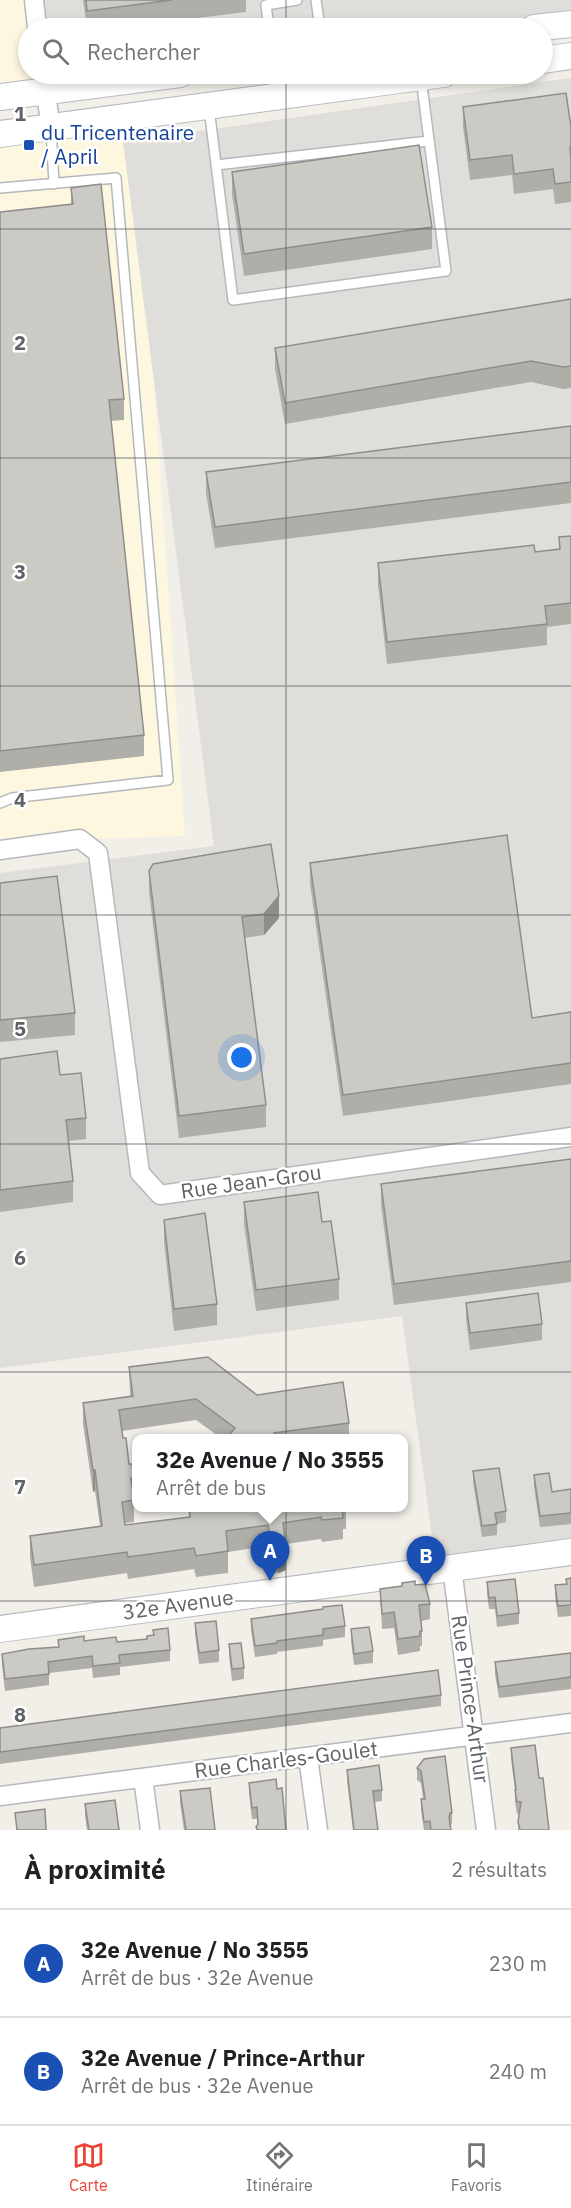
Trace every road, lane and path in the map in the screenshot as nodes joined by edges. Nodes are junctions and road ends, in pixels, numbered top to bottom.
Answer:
1 (34, 0) edge
2 (297, 0) edge
3 (316, 0) edge
4 (37, 18) edge
5 (268, 18) edge
6 (319, 18) edge
7 (571, 24) edge
8 (553, 26) edge
9 (571, 56) edge
10 (553, 59) edge
11 (38, 84) edge
12 (44, 84) edge
13 (367, 84) edge
14 (432, 84) edge
15 (0, 97) edge
16 (209, 106) junction
17 (51, 128) junction
18 (0, 134) edge
19 (429, 141) junction
20 (216, 165) junction
21 (54, 184) junction
22 (0, 188) edge
23 (0, 803) edge
24 (0, 850) edge
25 (571, 1137) edge
26 (571, 1552) edge
27 (452, 1568) junction
28 (0, 1629) edge
29 (571, 1723) edge
30 (475, 1735) junction
31 (308, 1757) junction
32 (143, 1778) junction
33 (0, 1796) edge
34 (150, 1830) edge
35 (318, 1830) edge
36 (486, 1830) edge

1 - 4 street
2 - 5 lane
3 - 6 lane
7 - 8 street
9 - 10 street
11 - 15 street
12 - 17 street
13 - 16 street
14 - 19 lane
16 - 17 street
16 - 20 lane
17 - 18 street
17 - 21 lane
19 - 20 lane
19 - 20 lane
21 - 22 lane
21 - 23 lane
24 - 25 street, Rue Jean-Grou
26 - 27 street, 32e Avenue
27 - 28 street, 32e Avenue
27 - 30 street, Rue Prince-Arthur
29 - 30 street, Rue Charles-Goulet
30 - 31 street, Rue Charles-Goulet
30 - 36 street, Rue Prince-Arthur
31 - 32 street, Rue Charles-Goulet
31 - 35 street
32 - 33 street, Rue Charles-Goulet
32 - 34 street

